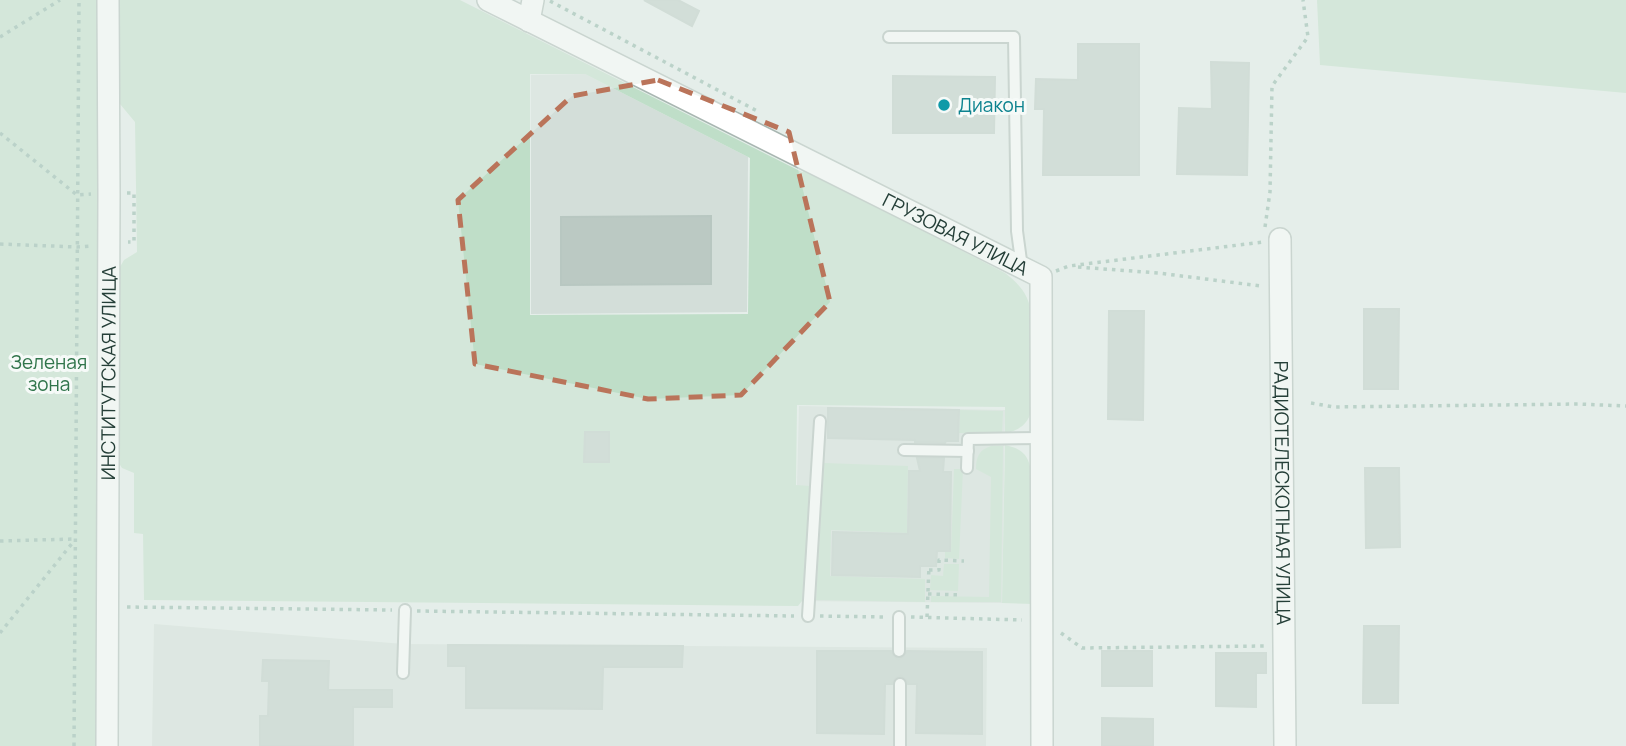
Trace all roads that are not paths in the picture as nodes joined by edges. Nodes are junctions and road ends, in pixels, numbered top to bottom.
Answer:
1 (108, 0) edge
2 (488, 0) edge
3 (531, 10) edge
4 (889, 37) dead end
5 (1269, 237) road end
6 (1032, 273) junction
7 (820, 421) dead end
8 (1041, 438) junction
9 (904, 450) dead end
10 (968, 451) junction
11 (967, 468) dead end
12 (405, 610) road end
13 (808, 616) road end
14 (899, 617) road end
15 (900, 651) dead end
16 (403, 673) dead end
17 (900, 684) dead end
18 (107, 746) edge
19 (900, 746) edge
20 (1042, 746) edge
21 (1285, 746) edge

1 - 18 street, ИНСТИТУТСКАЯ УЛИЦА
2 - 3 street, ГРУЗОВАЯ УЛИЦА
3 - 6 street, ГРУЗОВАЯ УЛИЦА
4 - 6 lane
5 - 21 street, РАДИОТЕЛЕСКОПНАЯ УЛИЦА
6 - 8 street, ГРУЗОВАЯ УЛИЦА
7 - 13 lane
8 - 10 lane
8 - 20 street, ГРУЗОВАЯ УЛИЦА
9 - 10 lane
10 - 11 lane
12 - 16 lane
14 - 15 lane
17 - 19 lane

